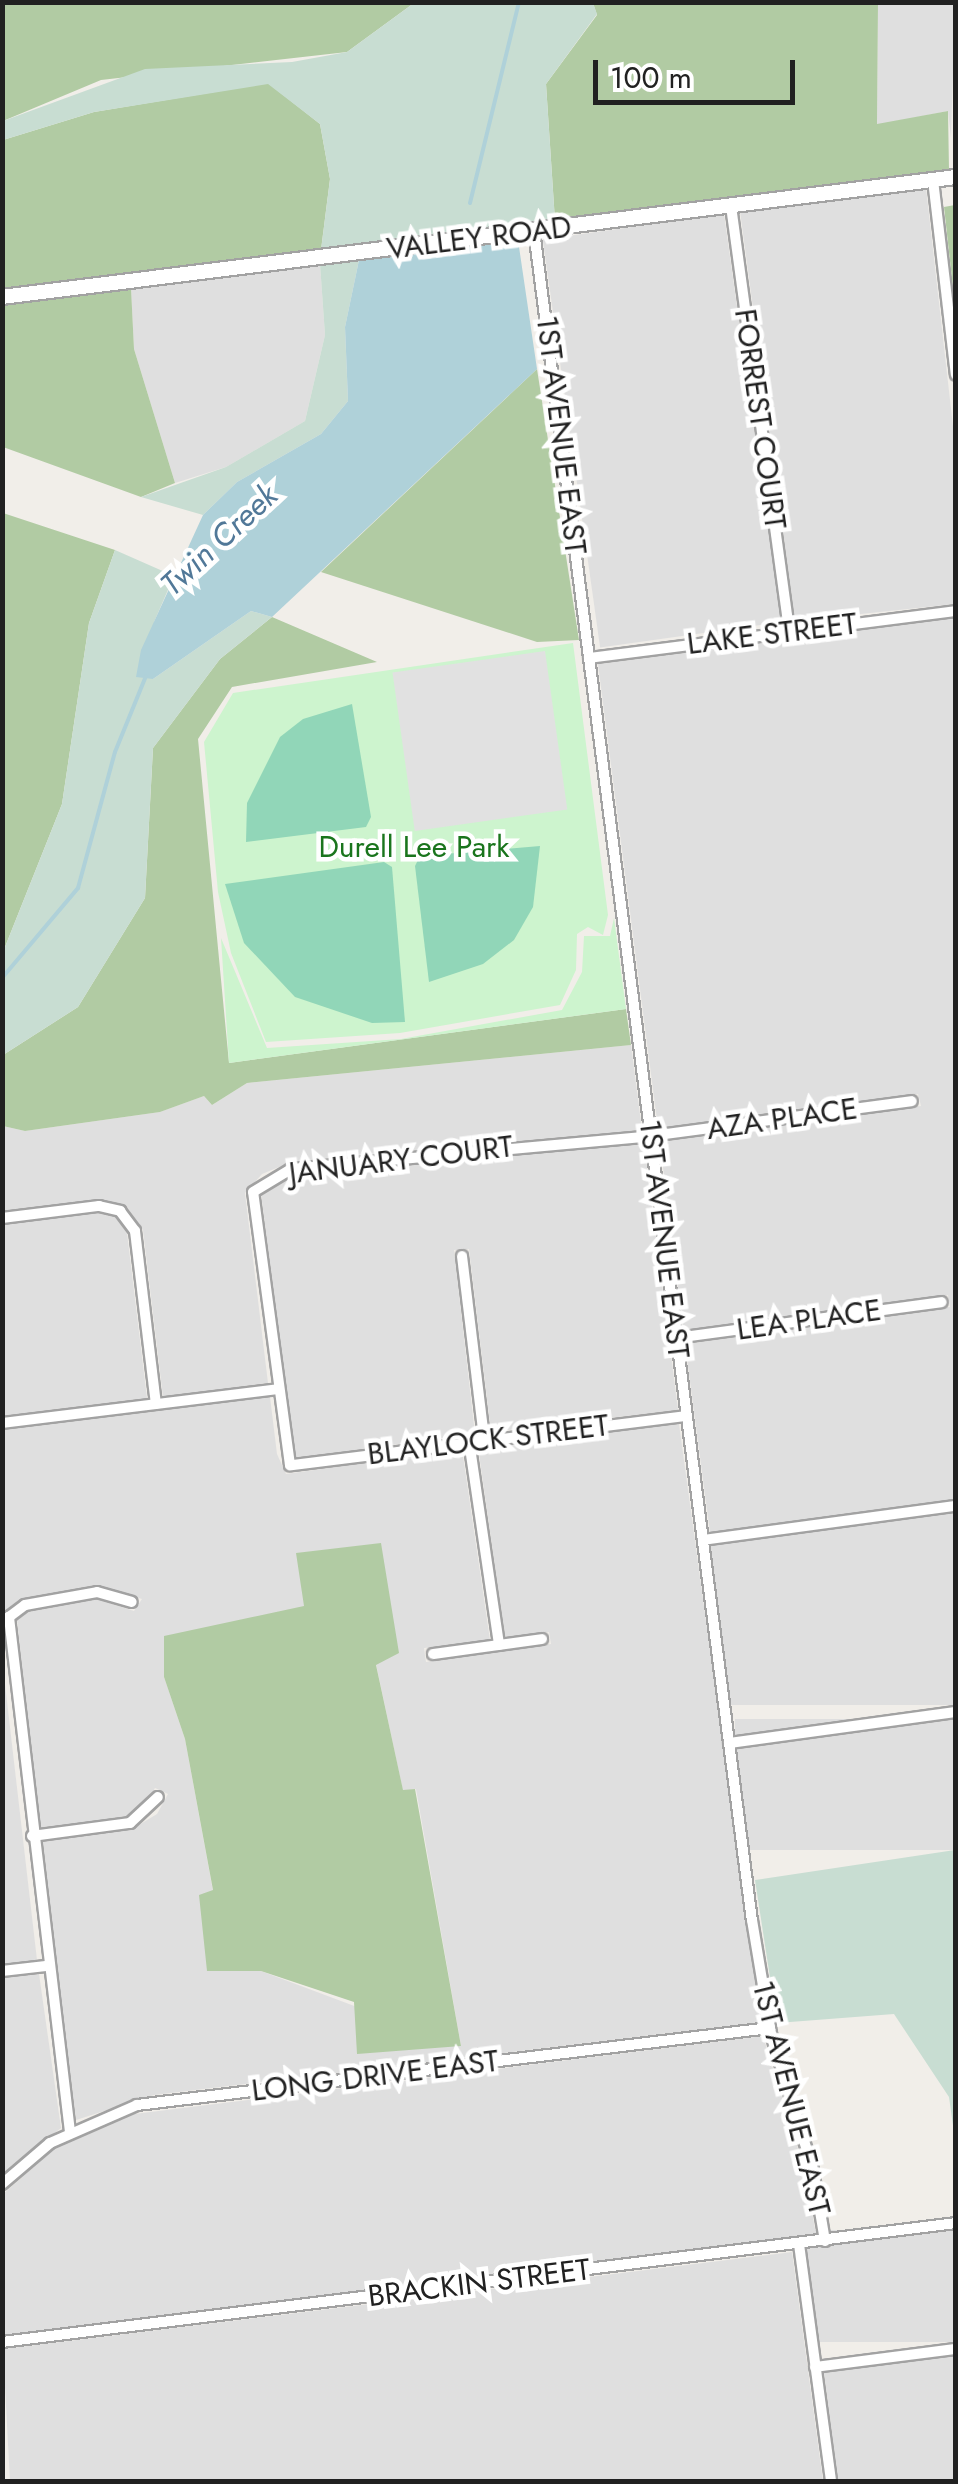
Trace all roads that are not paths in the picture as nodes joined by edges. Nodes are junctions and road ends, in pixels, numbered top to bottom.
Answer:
1 (956, 178) edge
2 (933, 180) junction
3 (731, 206) junction
4 (534, 231) junction
5 (2, 297) edge
6 (956, 376) edge
7 (956, 611) edge
8 (789, 632) junction
9 (589, 658) junction
10 (912, 1101) dead end
11 (651, 1136) junction
12 (2, 1218) edge
13 (462, 1256) dead end
14 (942, 1302) dead end
15 (676, 1338) junction
16 (277, 1389) junction
17 (156, 1404) junction
18 (686, 1416) junction
19 (2, 1423) edge
20 (484, 1439) junction
21 (469, 1441) junction
22 (290, 1465) joint
23 (956, 1506) edge
24 (703, 1540) junction
25 (132, 1602) dead end
26 (542, 1639) dead end
27 (499, 1645) junction
28 (432, 1654) dead end
29 (956, 1712) edge
30 (729, 1743) junction
31 (158, 1797) dead end
32 (32, 1836) junction
33 (46, 1966) junction
34 (2, 1972) edge
35 (770, 2028) junction
36 (70, 2132) junction
37 (2, 2184) edge
38 (956, 2224) edge
39 (824, 2241) junction
40 (799, 2244) junction
41 (2, 2342) edge
42 (956, 2348) edge
43 (816, 2367) junction
44 (830, 2482) edge

1 - 2 street, VALLEY ROAD
2 - 3 street, VALLEY ROAD
2 - 6 street
3 - 4 street, VALLEY ROAD
3 - 8 street, FORREST COURT
4 - 5 street, VALLEY ROAD
4 - 9 street, 1ST AVENUE EAST
7 - 8 street, LAKE STREET
8 - 9 street, LAKE STREET
9 - 11 street, 1ST AVENUE EAST
10 - 11 street, AZA PLACE
11 - 15 street, 1ST AVENUE EAST
11 - 16 street, JANUARY COURT
12 - 17 street
13 - 20 street
14 - 15 street, LEA PLACE
15 - 18 street, 1ST AVENUE EAST
16 - 17 street
16 - 22 street, JANUARY COURT
17 - 19 street
18 - 20 street, BLAYLOCK STREET
18 - 24 street, 1ST AVENUE EAST
20 - 21 street, BLAYLOCK STREET
21 - 22 street, BLAYLOCK STREET
21 - 27 street
23 - 24 street
24 - 30 street, 1ST AVENUE EAST
25 - 32 street
26 - 27 street
27 - 28 street
29 - 30 street
30 - 35 street, 1ST AVENUE EAST
31 - 32 street
32 - 33 street
33 - 34 street
33 - 36 street
35 - 36 street, LONG DRIVE EAST
35 - 39 street, 1ST AVENUE EAST
36 - 37 street, LONG DRIVE EAST
38 - 39 street, BRACKIN STREET
39 - 40 street, BRACKIN STREET
40 - 41 street, BRACKIN STREET
40 - 43 street, 1ST AVENUE EAST
42 - 43 street
43 - 44 street, 1ST AVENUE EAST

